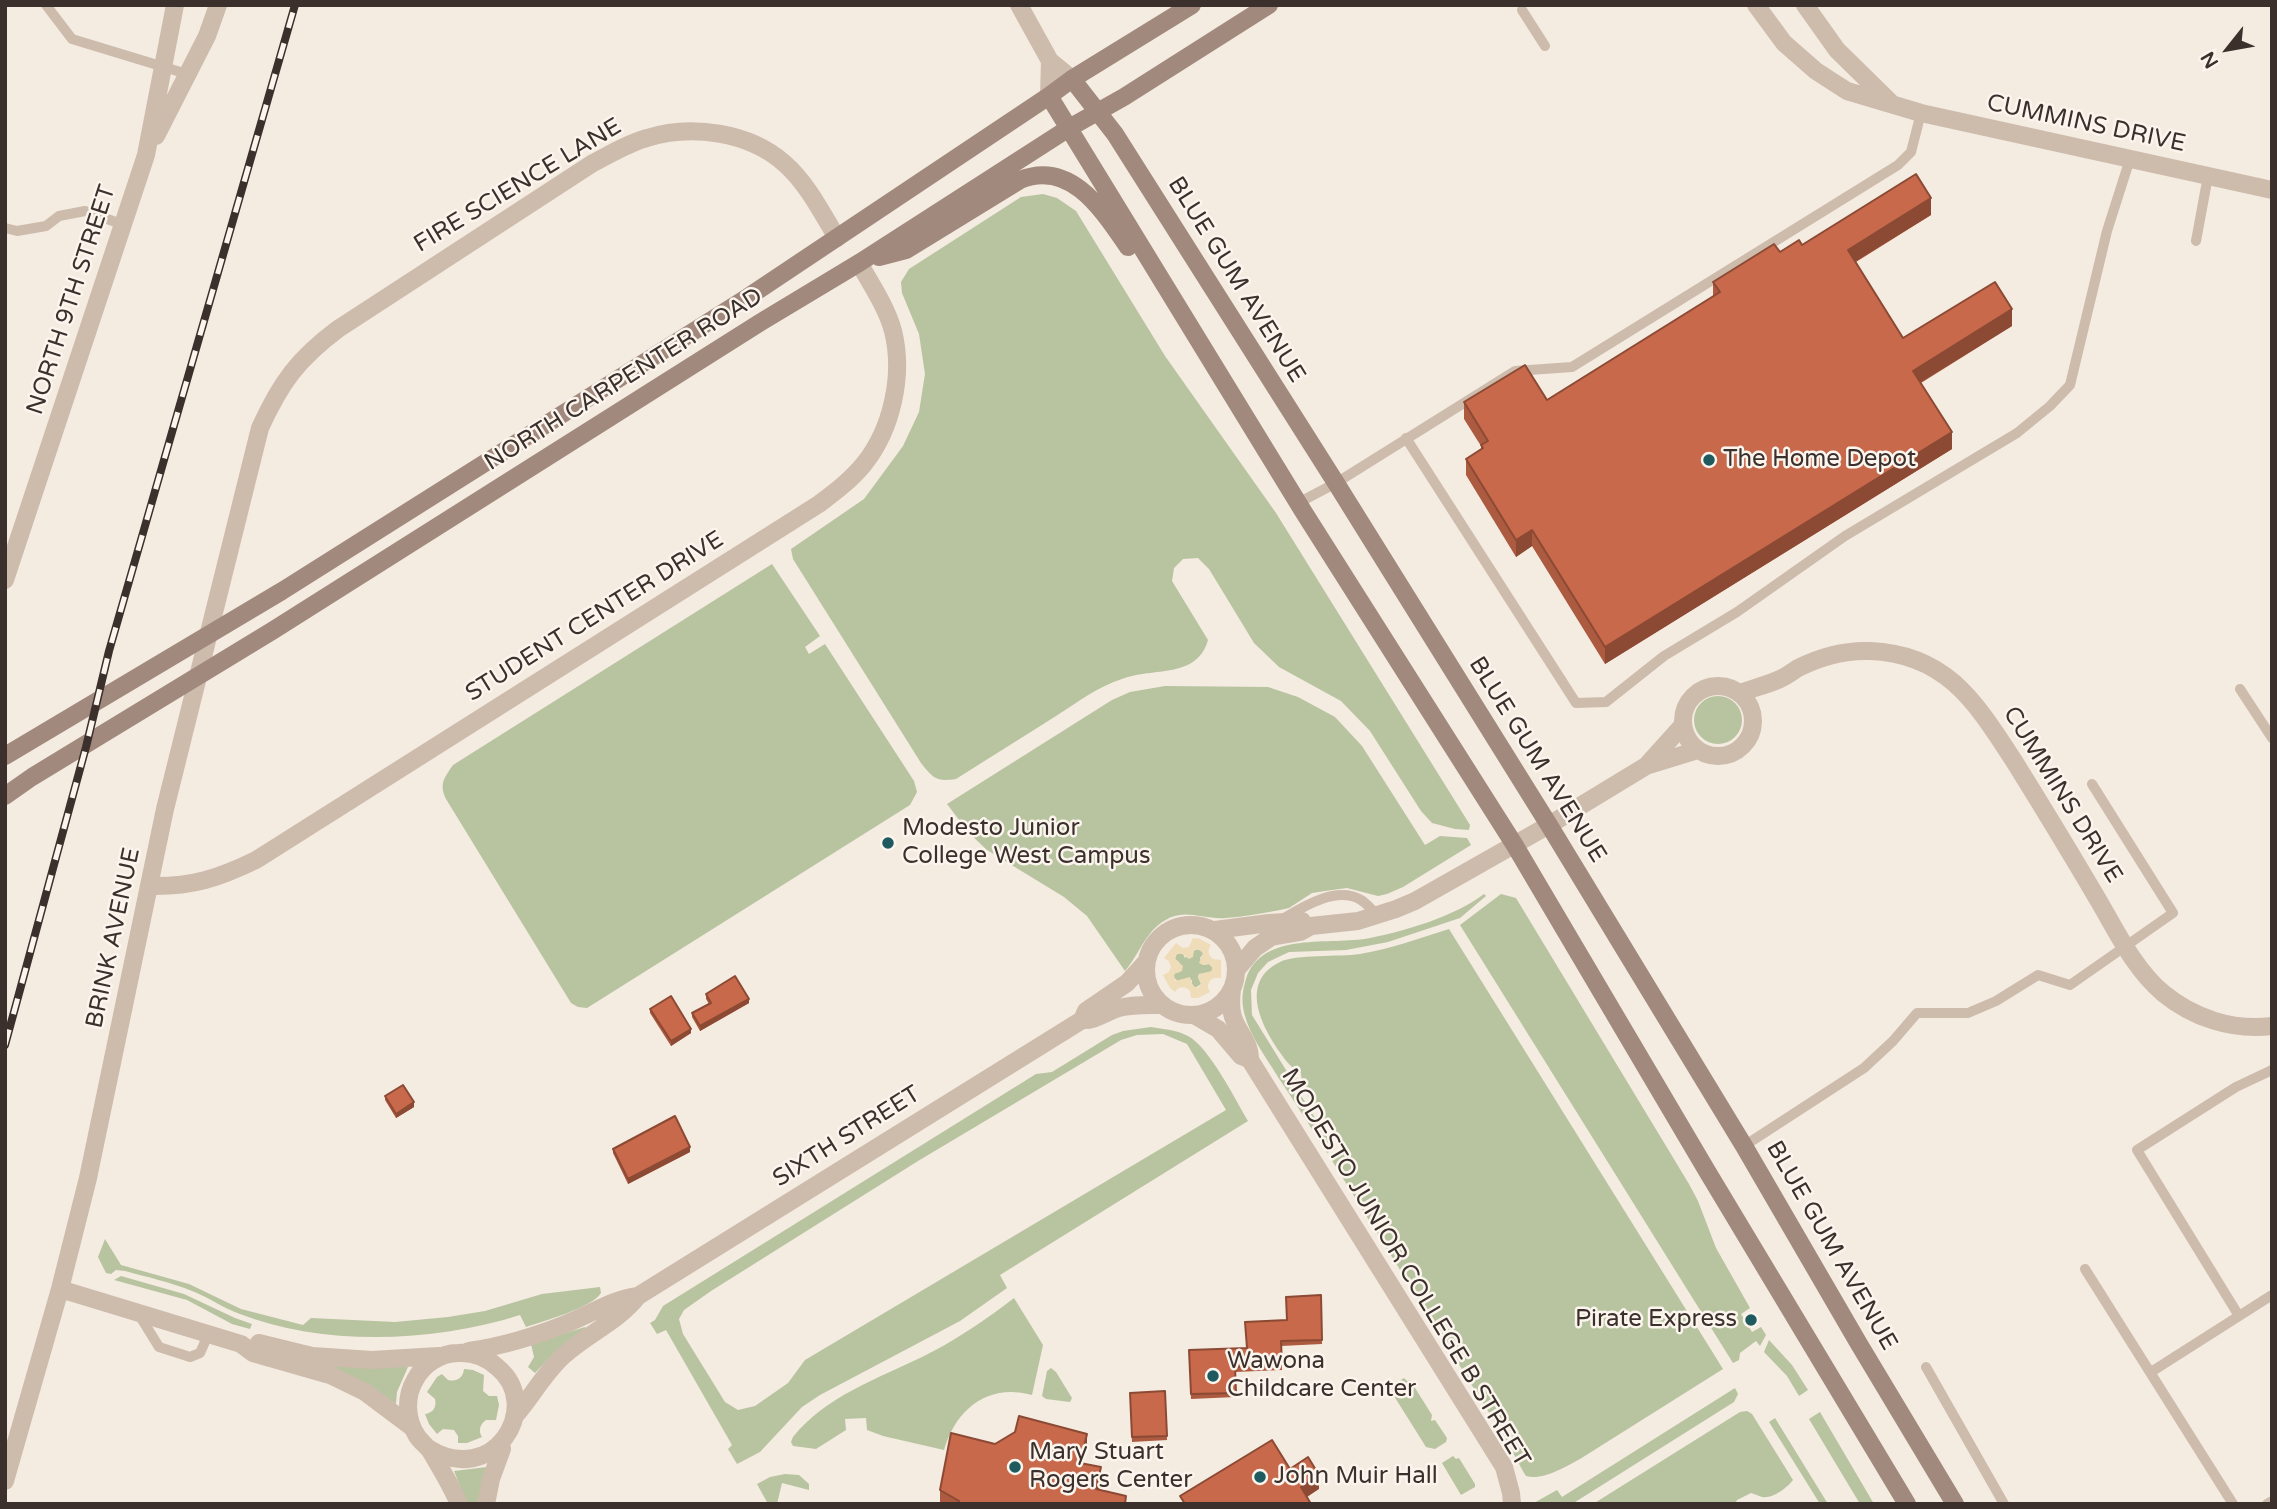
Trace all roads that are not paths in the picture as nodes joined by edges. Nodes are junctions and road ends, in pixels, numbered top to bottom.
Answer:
1 (46, 5) edge
2 (175, 5) edge
3 (218, 5) edge
4 (1019, 5) edge
5 (1192, 5) edge
6 (1269, 5) edge
7 (1755, 5) edge
8 (1805, 5) edge
9 (1522, 10) dead end
10 (1545, 46) dead end
11 (1051, 61) junction
12 (163, 67) junction
13 (187, 74) junction
14 (1072, 79) junction
15 (1049, 96) junction
16 (1890, 103) junction
17 (1099, 112) junction
18 (1921, 113) junction
19 (1069, 128) junction
20 (146, 155) junction
21 (2130, 159) junction
22 (2208, 176) junction
23 (2272, 190) edge
24 (124, 225) junction
25 (5, 228) edge
26 (837, 238) junction
27 (2196, 241) dead end
28 (859, 263) junction
29 (1202, 348) junction
30 (271, 404) joint
31 (1406, 438) junction
32 (1336, 483) junction
33 (1298, 503) junction
34 (5, 580) edge
35 (1781, 679) junction
36 (2240, 688) dead end
37 (1740, 693) junction
38 (1753, 712) junction
39 (1683, 725) junction
40 (2272, 738) edge
41 (1698, 750) junction
42 (5, 756) edge
43 (1646, 766) junction
44 (2092, 784) dead end
45 (5, 796) edge
46 (1549, 825) junction
47 (1514, 844) junction
48 (150, 886) junction
49 (1378, 915) junction
50 (1279, 922) junction
51 (1311, 926) junction
52 (1215, 930) junction
53 (2126, 946) junction
54 (1147, 961) junction
55 (1237, 969) junction
56 (1232, 989) junction
57 (1163, 1005) junction
58 (1194, 1015) junction
59 (1082, 1020) junction
60 (2272, 1026) edge
61 (1250, 1060) junction
62 (2272, 1070) edge
63 (1744, 1146) junction
64 (2085, 1269) dead end
65 (60, 1289) junction
66 (2272, 1295) edge
67 (638, 1296) junction
68 (138, 1313) junction
69 (2239, 1316) junction
70 (208, 1335) junction
71 (241, 1344) junction
72 (450, 1354) junction
73 (1926, 1367) dead end
74 (2151, 1372) junction
75 (514, 1417) junction
76 (412, 1428) junction
77 (501, 1443) junction
78 (428, 1448) junction
79 (5, 1481) edge
80 (2272, 1501) edge
81 (458, 1504) edge
82 (486, 1504) edge
83 (1512, 1504) edge
84 (1907, 1504) edge
85 (1955, 1504) edge
86 (2004, 1504) edge
87 (2233, 1504) edge
88 (2267, 1504) edge

1 - 12 lane
2 - 12 street, NORTH 9TH STREET
3 - 13 street, NORTH 9TH STREET
4 - 11 street, BLUE GUM AVENUE
5 - 14 main road, NORTH CARPENTER ROAD
6 - 17 main road, NORTH CARPENTER ROAD
7 - 16 street, CUMMINS DRIVE
8 - 16 street, CUMMINS DRIVE
9 - 10 lane
11 - 14 street, BLUE GUM AVENUE
11 - 15 street
12 - 13 lane
12 - 20 street, NORTH 9TH STREET
13 - 20 street, NORTH 9TH STREET
14 - 15 main road, NORTH CARPENTER ROAD
14 - 17 main road, BLUE GUM AVENUE
15 - 19 main road
15 - 26 main road, NORTH CARPENTER ROAD
16 - 18 street, CUMMINS DRIVE
17 - 19 main road, NORTH CARPENTER ROAD
17 - 32 main road, BLUE GUM AVENUE
18 - 21 street, CUMMINS DRIVE
18 - 31 lane
19 - 28 main road, NORTH CARPENTER ROAD
19 - 29 main road
20 - 24 street, NORTH 9TH STREET
21 - 22 street, CUMMINS DRIVE
21 - 31 lane
22 - 23 street, CUMMINS DRIVE
22 - 27 lane
24 - 25 lane
24 - 34 street, NORTH 9TH STREET
26 - 30 street, FIRE SCIENCE LANE
26 - 42 main road, NORTH CARPENTER ROAD
28 - 29 main road
28 - 45 main road, NORTH CARPENTER ROAD
28 - 48 street, STUDENT CENTER DRIVE
29 - 33 main road
30 - 48 street, BRINK AVENUE
31 - 32 lane
32 - 33 lane
32 - 46 main road, BLUE GUM AVENUE
33 - 47 main road
35 - 37 street, CUMMINS DRIVE
35 - 38 street, CUMMINS DRIVE
35 - 53 street, CUMMINS DRIVE
36 - 40 lane
37 - 38 street
37 - 39 street, CUMMINS DRIVE
38 - 41 street, CUMMINS DRIVE
39 - 41 street
39 - 43 street, CUMMINS DRIVE
41 - 43 street, CUMMINS DRIVE
43 - 46 street, CUMMINS DRIVE
44 - 53 lane
46 - 47 street, CUMMINS DRIVE
46 - 63 main road, BLUE GUM AVENUE
47 - 49 street, CUMMINS DRIVE
47 - 84 main road
48 - 65 street, BRINK AVENUE
49 - 50 lane
49 - 51 street, CUMMINS DRIVE
50 - 51 street, CUMMINS DRIVE
50 - 52 street, CUMMINS DRIVE
51 - 55 street, CUMMINS DRIVE
52 - 54 street
52 - 55 street
53 - 60 street, CUMMINS DRIVE
53 - 63 lane
54 - 57 street
54 - 59 street, SIXTH STREET
55 - 56 street
56 - 58 street
56 - 61 street, MODESTO JUNIOR COLLEGE B STREET
57 - 58 street
57 - 59 street, SIXTH STREET
58 - 61 street, MODESTO JUNIOR COLLEGE B STREET
59 - 67 street, SIXTH STREET
61 - 83 street, MODESTO JUNIOR COLLEGE B STREET
62 - 69 lane
63 - 85 main road, BLUE GUM AVENUE
64 - 74 lane
65 - 68 street
65 - 79 street, BRINK AVENUE
66 - 69 lane
67 - 72 street, SIXTH STREET
67 - 75 street, SIXTH STREET
68 - 70 street
68 - 70 lane
69 - 74 lane
70 - 71 street
71 - 72 street
71 - 76 street
72 - 75 street
72 - 76 street
73 - 86 lane
74 - 87 lane
75 - 77 street
76 - 78 street
77 - 78 street
77 - 82 street
78 - 81 street
80 - 88 lane

